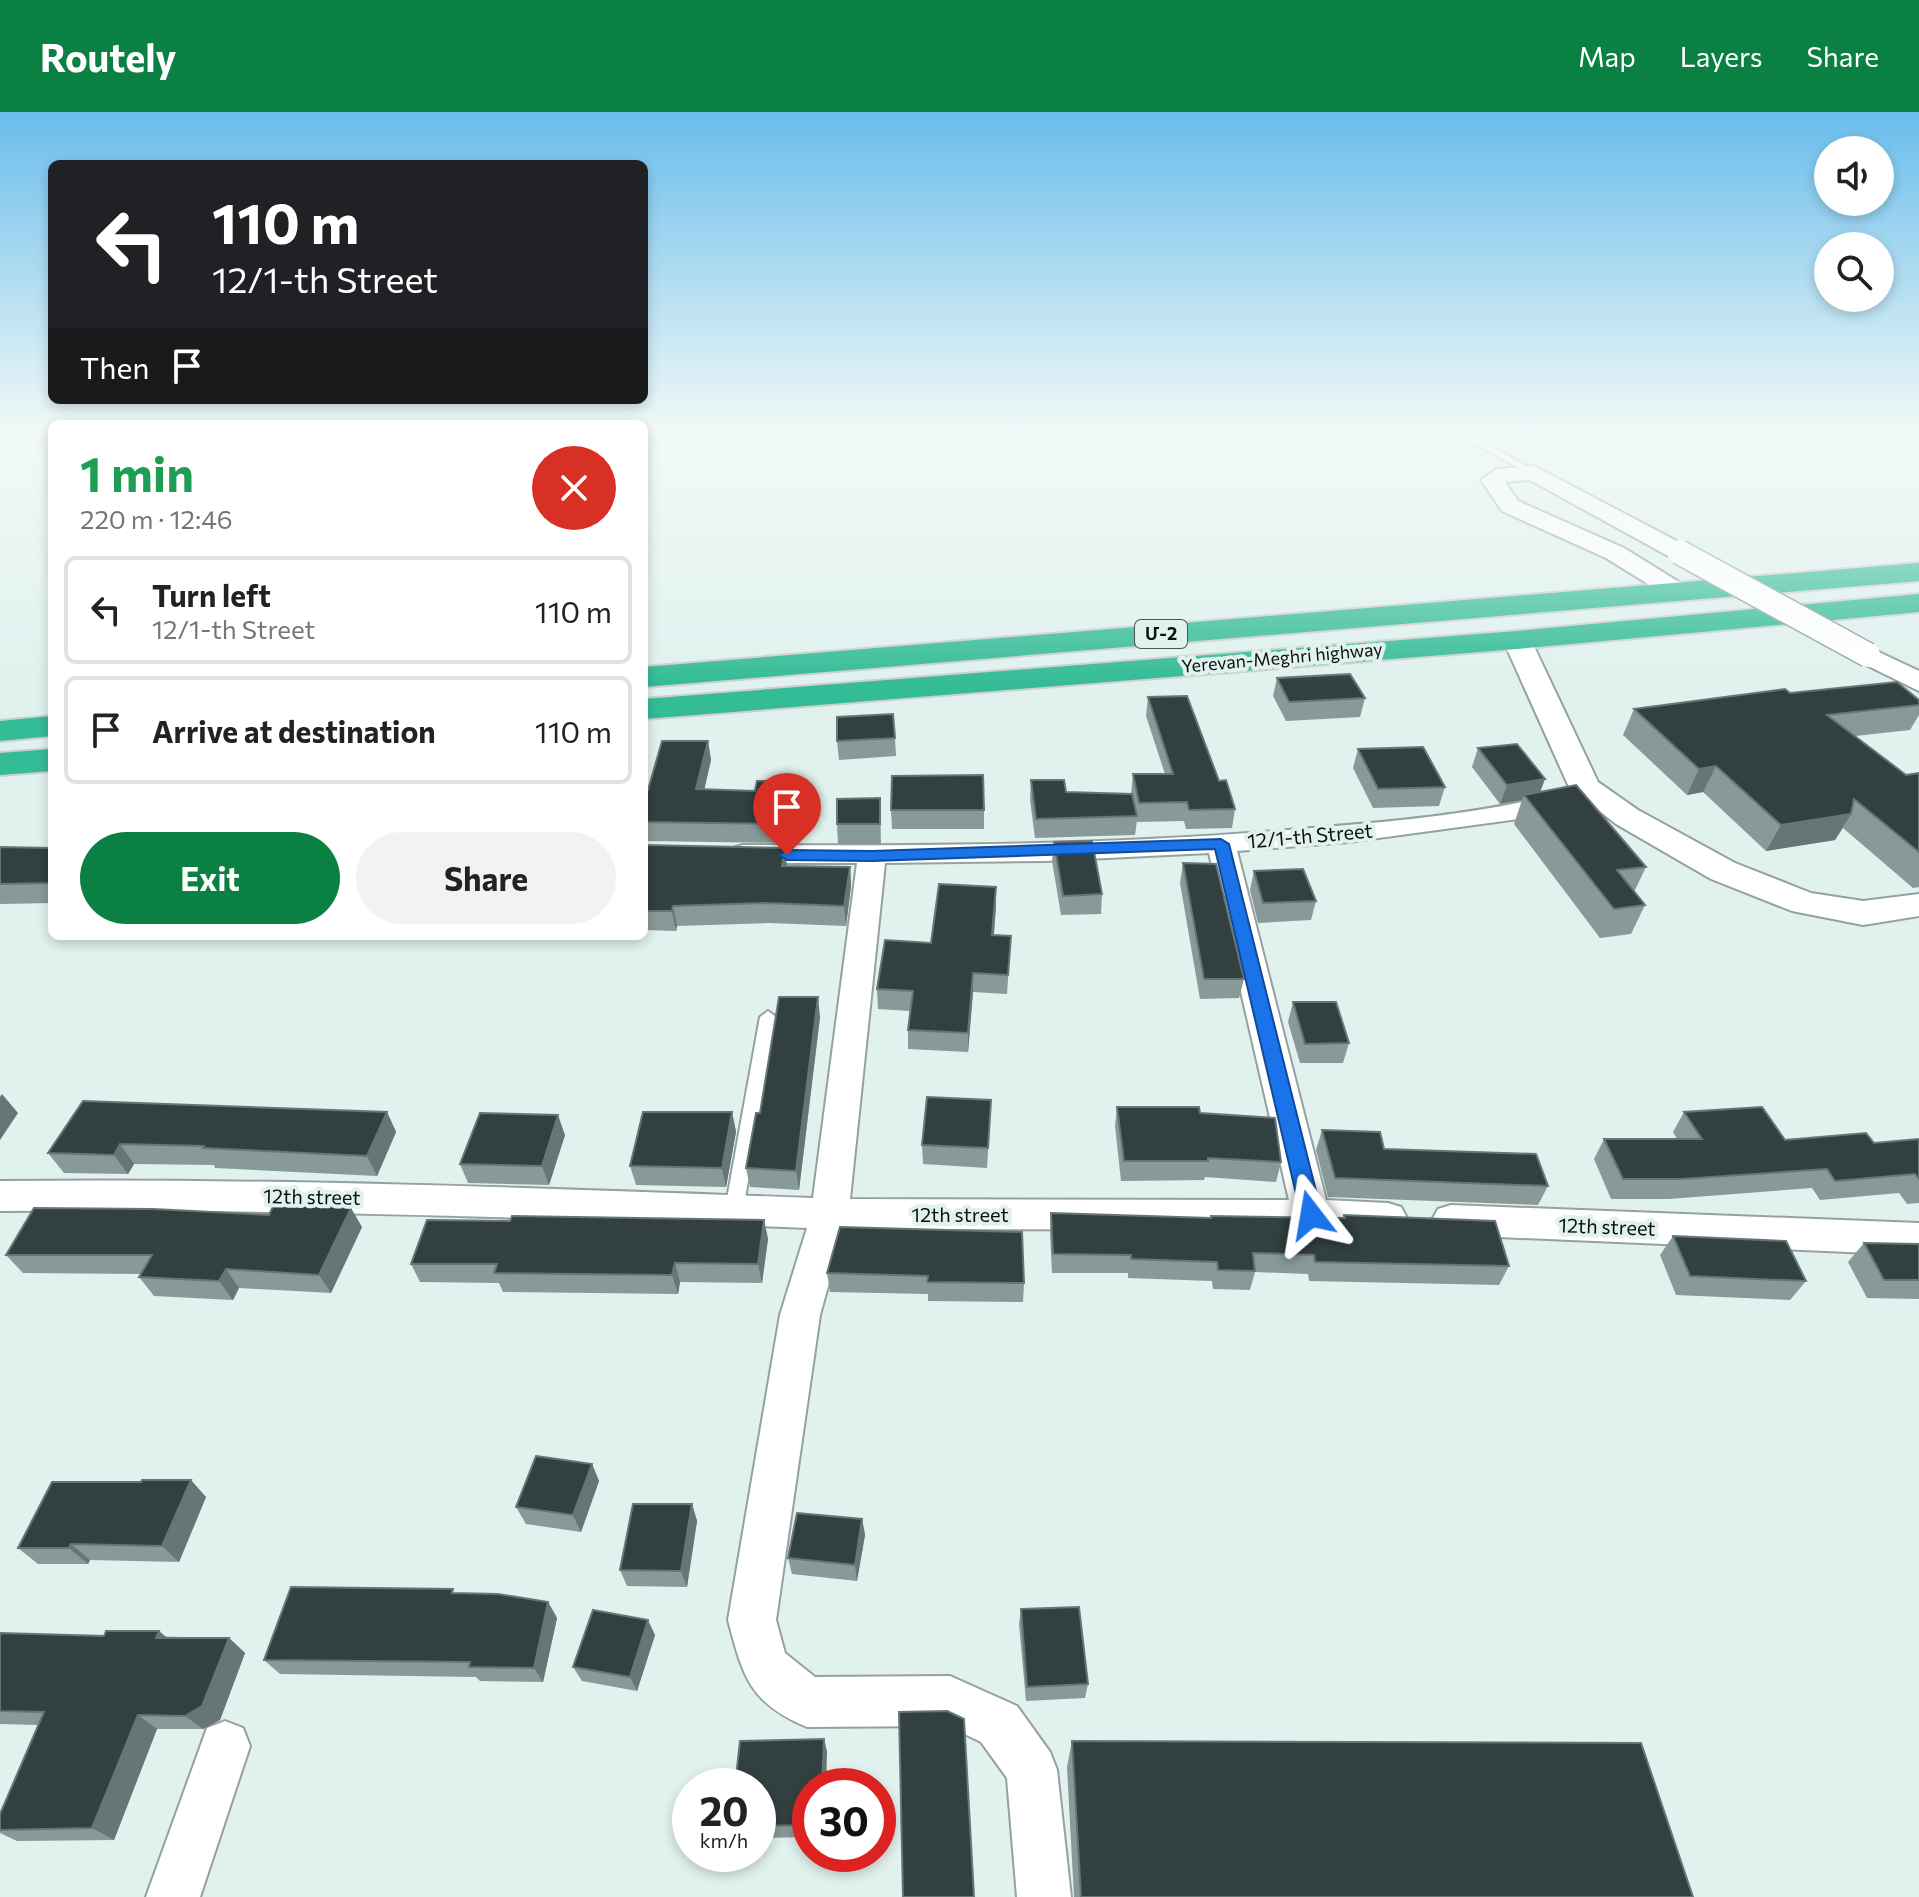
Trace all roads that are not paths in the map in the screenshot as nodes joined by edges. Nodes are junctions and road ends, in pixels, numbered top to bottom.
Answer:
1 (1533, 516) edge
2 (1613, 516) edge
3 (1919, 572) edge
4 (1678, 592) junction
5 (1919, 603) edge
6 (1517, 640) junction
7 (648, 677) edge
8 (1919, 682) edge
9 (648, 709) edge
10 (48, 726) edge
11 (0, 731) edge
12 (48, 760) edge
13 (0, 764) edge
14 (1585, 787) junction
15 (1221, 844) junction
16 (720, 854) edge
17 (872, 856) junction
18 (1919, 905) edge
19 (768, 1017) dead end
20 (0, 1196) edge
21 (734, 1210) junction
22 (830, 1214) junction
23 (1311, 1215) junction
24 (1919, 1239) edge
25 (225, 1746) dead end
26 (173, 1897) edge
27 (1044, 1897) edge

1 - 4 street
2 - 8 street, bridge
3 - 4 highway, Yerevan-Meghri highway / Մ-2
4 - 7 highway, Yerevan-Meghri highway / Մ-2
5 - 6 highway, Yerevan-Meghri highway / Մ-2
6 - 9 highway, Yerevan-Meghri highway / Մ-2
6 - 14 street
10 - 11 highway
12 - 13 highway
14 - 15 street, 12/1-th Street
14 - 18 street
15 - 17 street, 12/1-th Street
15 - 23 street
16 - 17 street, 12/1-th Street
17 - 22 street
19 - 21 lane
20 - 21 street, 12th street
21 - 22 street, 12th street
22 - 23 street, 12th street
22 - 27 street
23 - 24 street, 12th street
25 - 26 street

